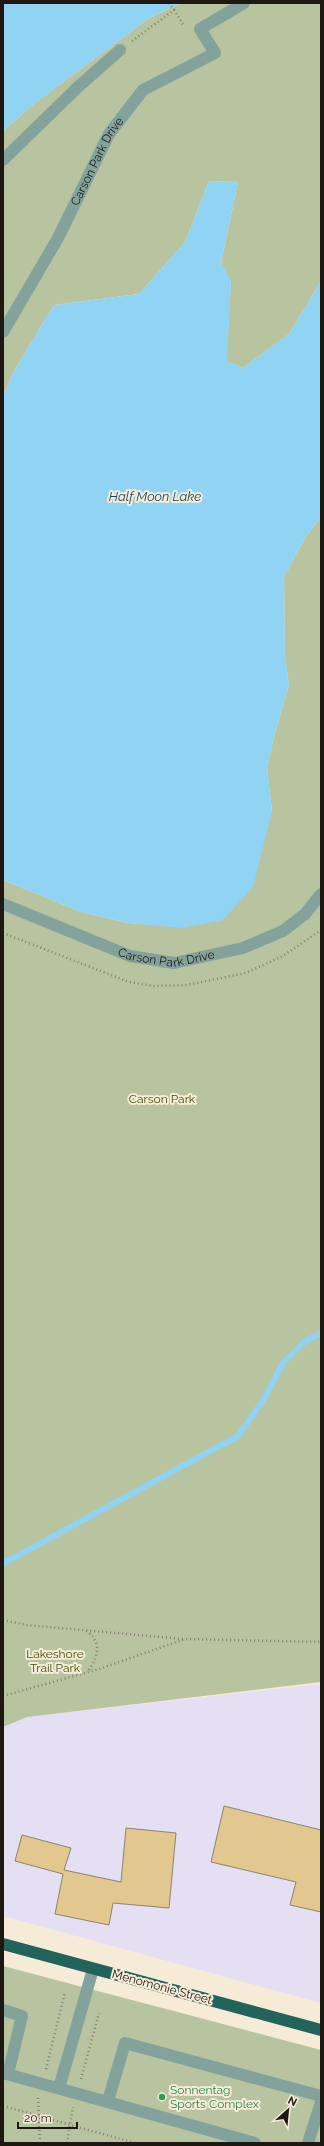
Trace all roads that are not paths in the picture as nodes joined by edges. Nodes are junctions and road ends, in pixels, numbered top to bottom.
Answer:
1 (244, 3) edge
2 (120, 50) road end
3 (3, 160) edge
4 (3, 332) edge
5 (321, 894) edge
6 (3, 904) edge
7 (3, 1944) edge
8 (94, 1969) junction
9 (3, 2010) edge
10 (321, 2030) edge
11 (5, 2074) edge
12 (59, 2088) junction
13 (321, 2096) edge
14 (108, 2101) junction
15 (321, 2102) edge
16 (255, 2143) edge
17 (308, 2143) edge

1 - 4 street, Carson Park Drive
2 - 3 street
5 - 6 street, Carson Park Drive
7 - 8 main road, Menomonie Street
8 - 10 main road, Menomonie Street
8 - 12 street
9 - 11 street
11 - 12 street
12 - 14 street
13 - 14 street
14 - 16 street
15 - 17 street

